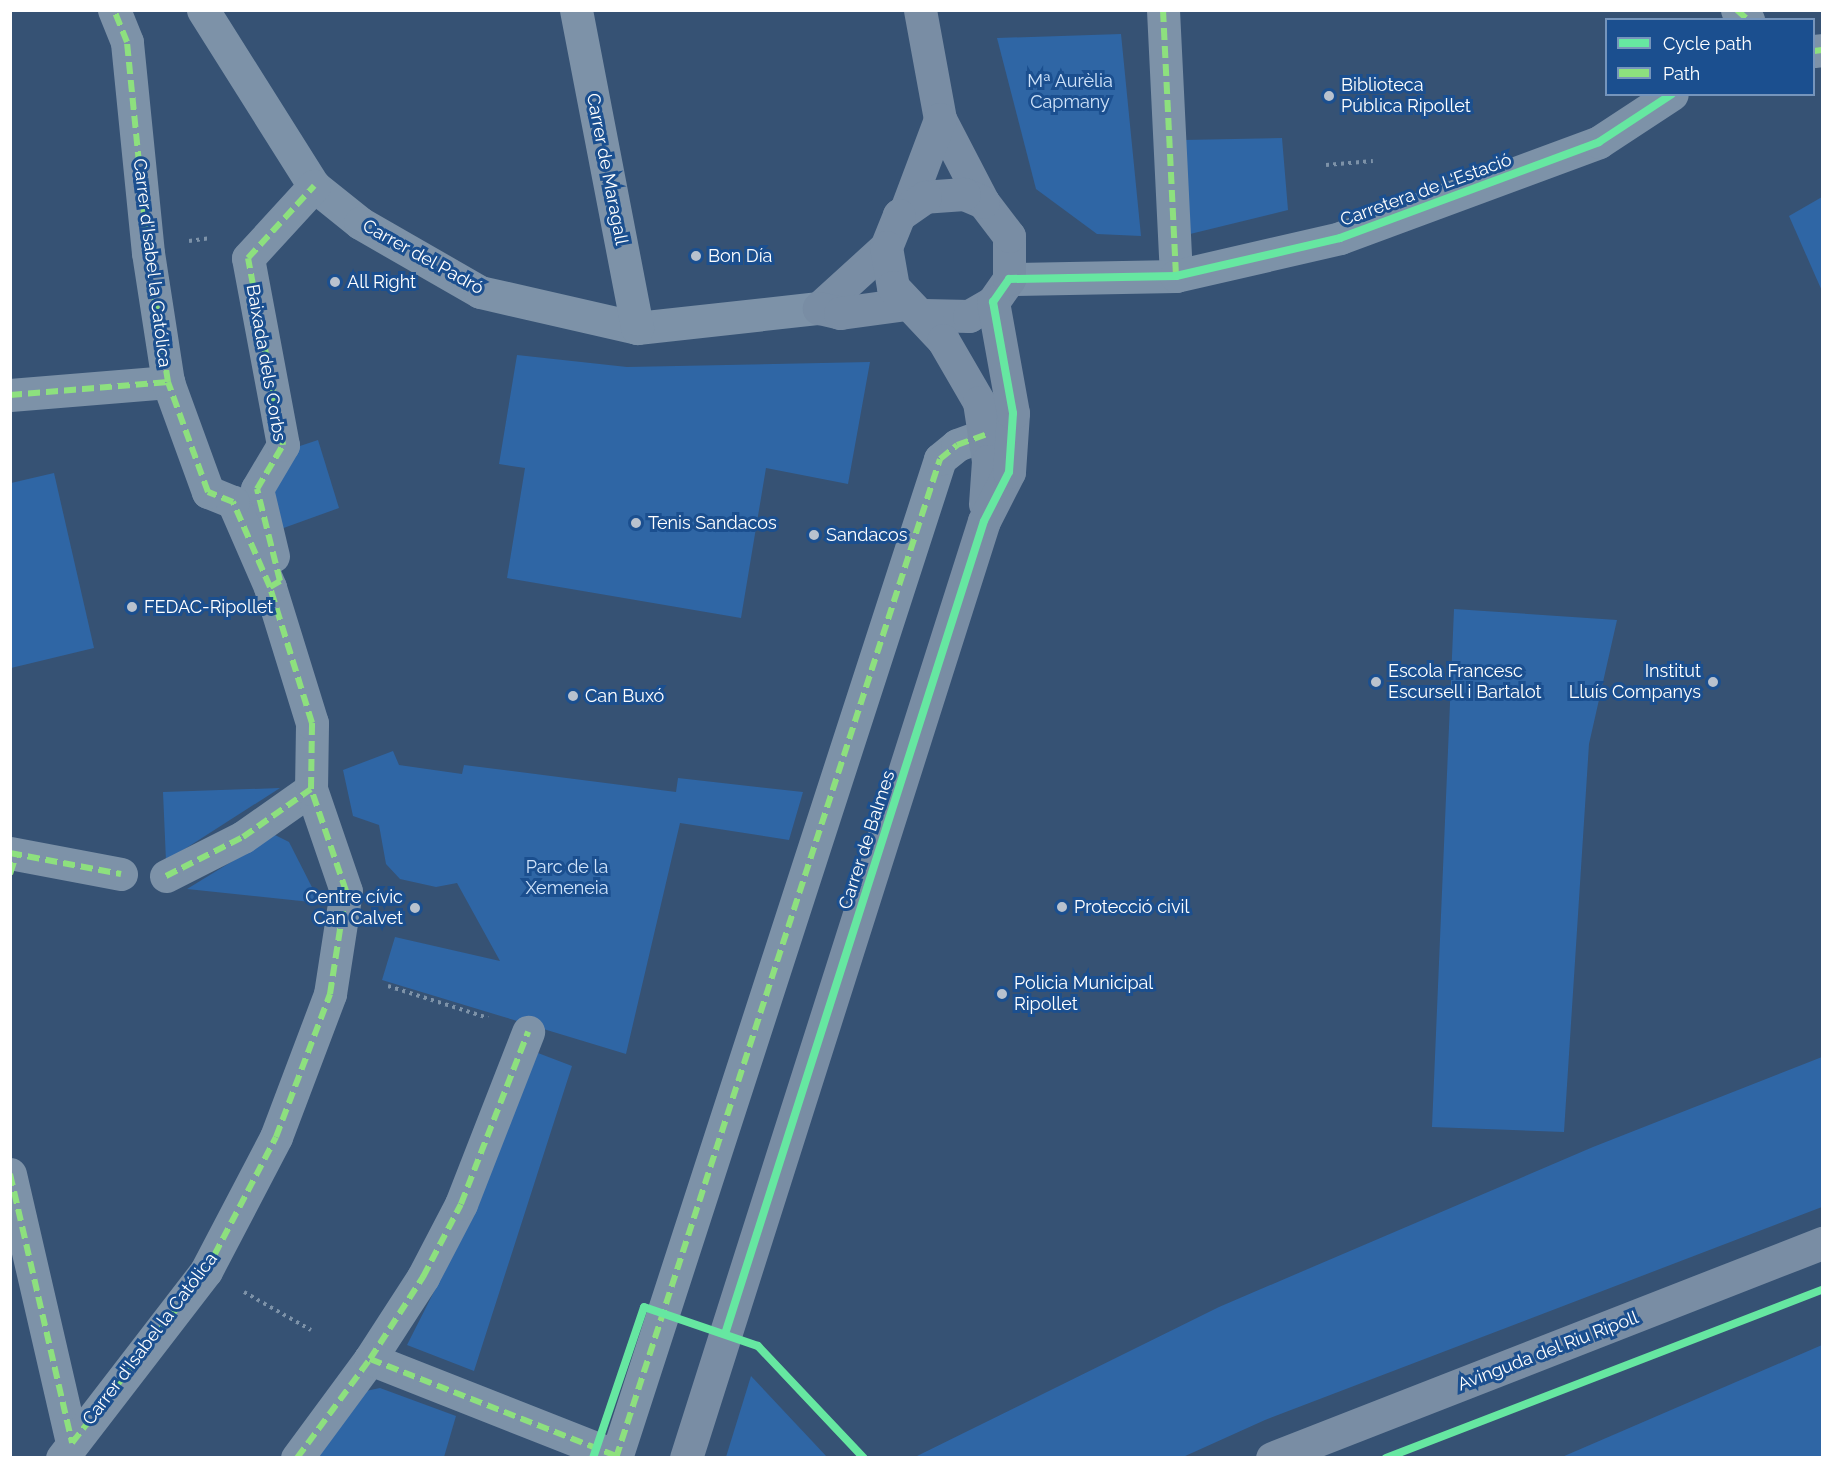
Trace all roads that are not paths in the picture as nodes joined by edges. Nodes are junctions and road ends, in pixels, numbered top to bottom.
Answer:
1 (114, 10) edge
2 (203, 10) edge
3 (576, 10) edge
4 (920, 10) edge
5 (1163, 10) edge
6 (1669, 96) edge
7 (940, 119) junction
8 (314, 186) junction
9 (983, 202) junction
10 (907, 207) junction
11 (886, 247) junction
12 (1176, 276) junction
13 (1001, 290) junction
14 (819, 308) junction
15 (915, 309) junction
16 (637, 328) junction
17 (168, 382) junction
18 (10, 395) edge
19 (985, 435) junction
20 (984, 521) junction
21 (270, 587) junction
22 (311, 789) junction
23 (12, 861) edge
24 (121, 874) dead end
25 (166, 876) dead end
26 (528, 1032) dead end
27 (10, 1174) edge
28 (1822, 1244) edge
29 (370, 1359) junction
30 (67, 1450) edge
31 (616, 1457) edge
32 (297, 1458) edge
33 (686, 1458) edge
34 (1272, 1458) edge

1 - 17 street, Carrer d'Isabel la Católica
2 - 8 street, Carrer del Padró
3 - 16 street, Carrer de Maragall
4 - 7 main road
5 - 12 street
6 - 12 street, Carretera de L'Estació
7 - 9 main road
7 - 10 main road
8 - 16 street, Carrer del Padró
8 - 21 street, Baixada dels Corbs
9 - 10 main road
9 - 13 main road
10 - 11 main road
11 - 14 main road
11 - 15 main road
12 - 13 street, Carretera de L'Estació
13 - 15 main road
13 - 20 main road, Carrer de Balmes
14 - 15 main road, Carrer del Padró
14 - 16 street, Carrer del Padró
15 - 19 main road
17 - 18 street
17 - 21 street, Carrer d'Isabel la Católica
19 - 20 main road
19 - 31 street
20 - 33 main road, Carrer de Balmes
21 - 22 street, Carrer d'Isabel la Católica
22 - 25 street
22 - 30 street, Carrer d'Isabel la Católica
23 - 24 street
26 - 29 street
27 - 30 street
28 - 34 main road, Avinguda del Riu Ripoll
29 - 31 street
29 - 32 street

